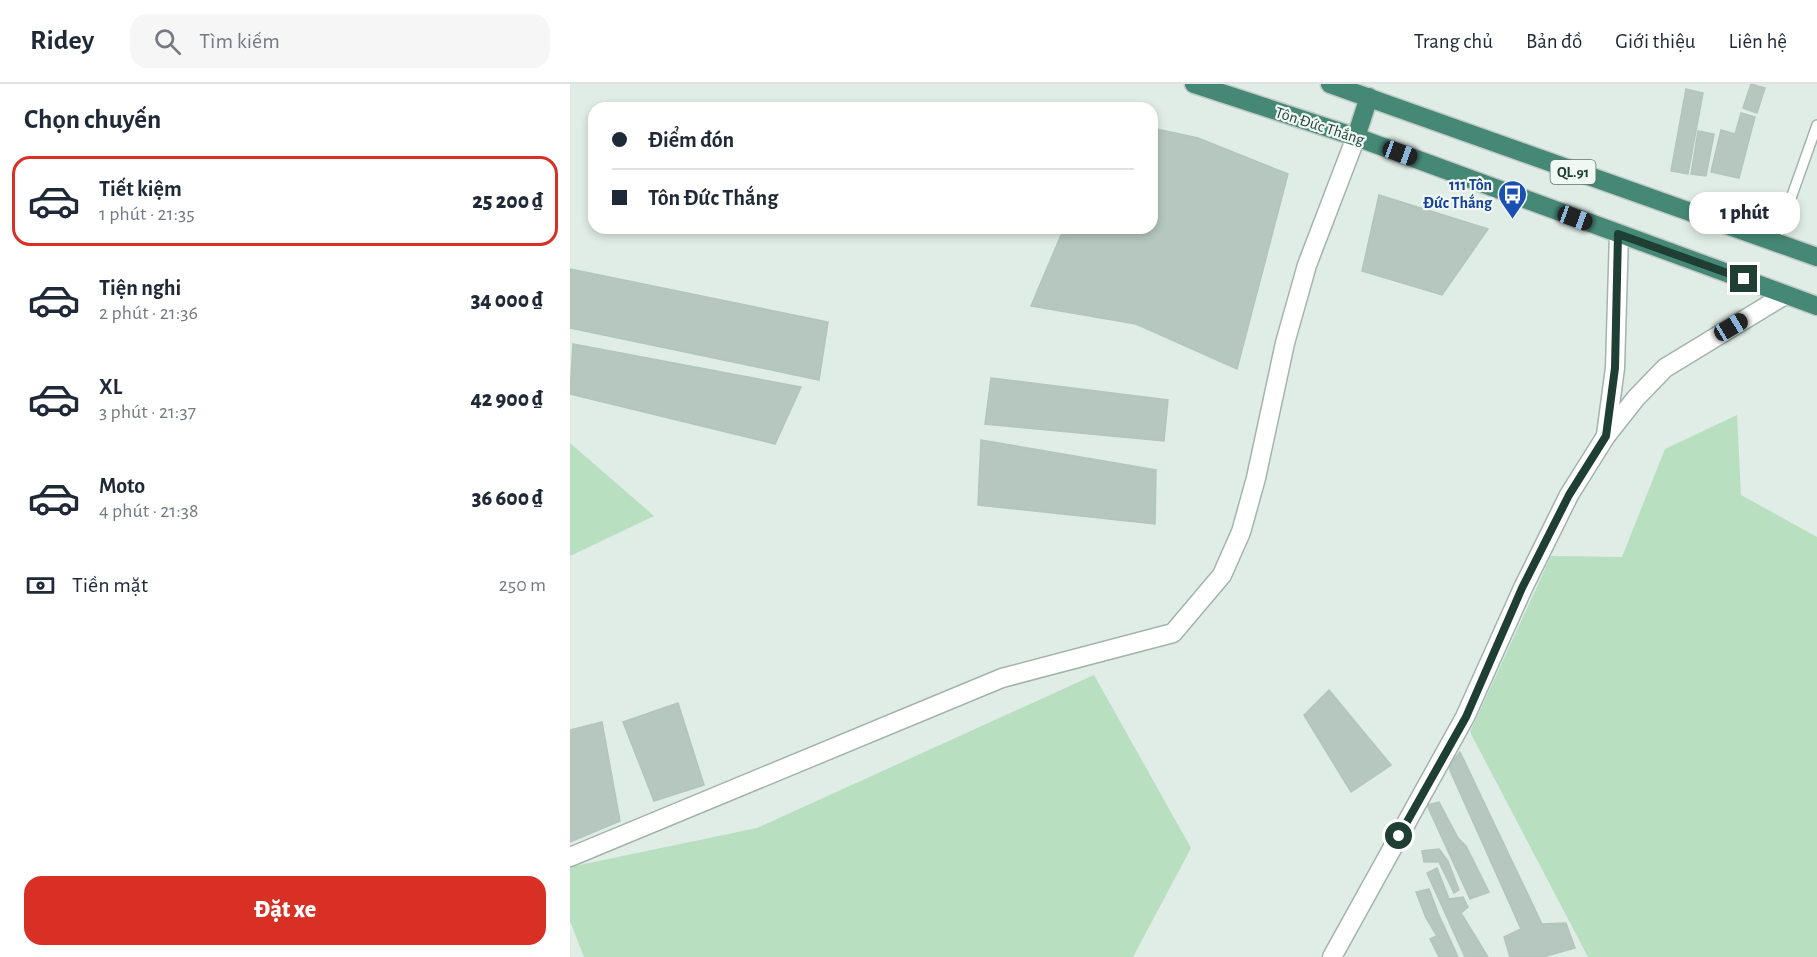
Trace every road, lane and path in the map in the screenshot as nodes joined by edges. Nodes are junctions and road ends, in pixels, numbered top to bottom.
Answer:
1 (1194, 84) edge
2 (1330, 84) edge
3 (1370, 97) junction
4 (1817, 125) edge
5 (1356, 137) junction
6 (1618, 234) junction
7 (1775, 243) junction
8 (1817, 258) edge
9 (1785, 295) junction
10 (1817, 306) edge
11 (1606, 436) junction
12 (570, 857) edge
13 (1332, 957) edge

1 - 5 highway, Tôn Đức Thắng / QL.91
2 - 3 highway, QL.91
3 - 5 highway
3 - 7 highway, QL.91
4 - 7 lane
5 - 6 highway, Tôn Đức Thắng / QL.91
5 - 12 street
6 - 9 highway, Tôn Đức Thắng / QL.91
6 - 11 street
7 - 8 highway, QL.91
9 - 10 highway, Tôn Đức Thắng / QL.91
9 - 11 street
11 - 13 street

